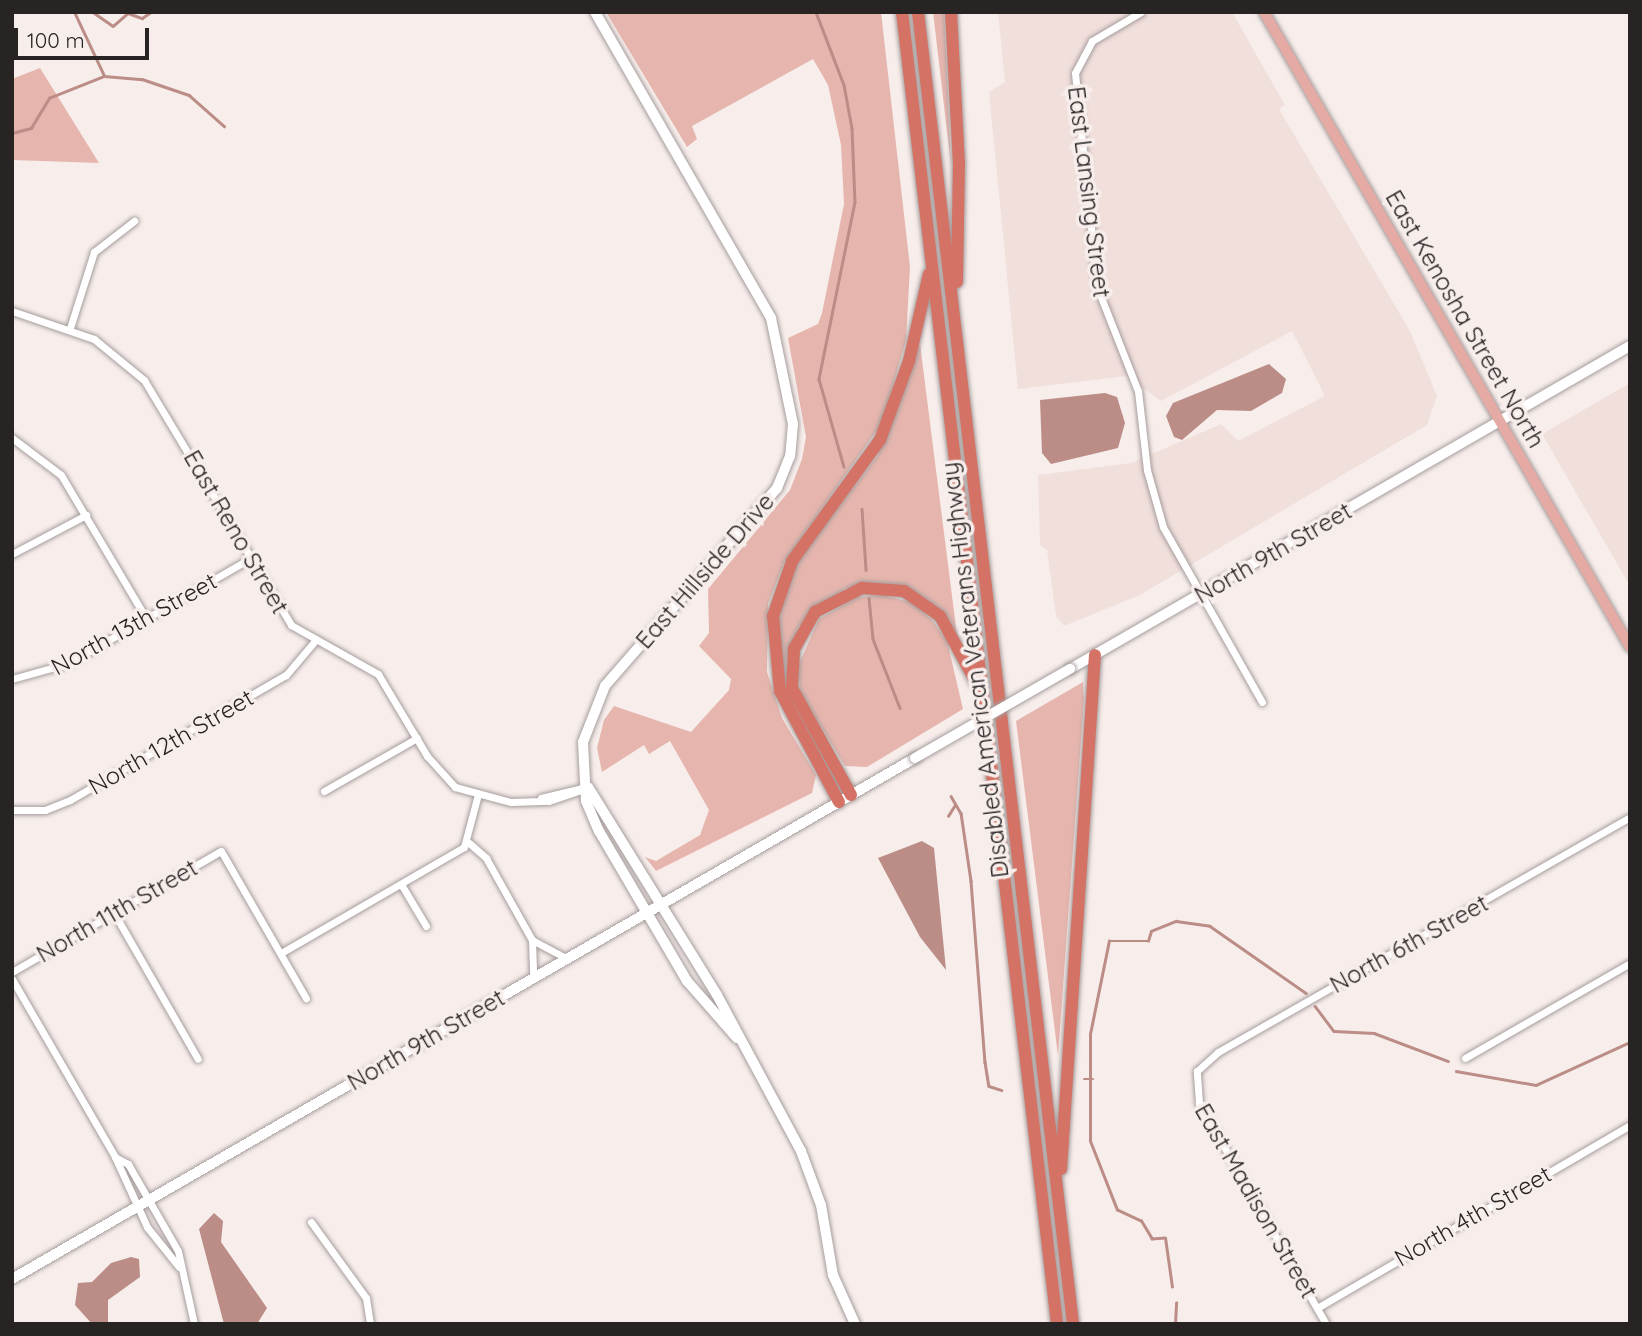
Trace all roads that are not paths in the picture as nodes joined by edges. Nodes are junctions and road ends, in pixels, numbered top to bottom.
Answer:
1 (595, 12) edge
2 (902, 12) edge
3 (918, 12) edge
4 (951, 12) edge
5 (1141, 12) edge
6 (1264, 12) edge
7 (134, 221) dead end
8 (932, 264) junction
9 (12, 311) edge
10 (70, 328) junction
11 (955, 328) junction
12 (1630, 346) edge
13 (1498, 422) junction
14 (12, 438) edge
15 (86, 515) junction
16 (12, 554) edge
17 (251, 558) junction
18 (1201, 593) junction
19 (146, 618) junction
20 (314, 642) junction
21 (1630, 647) edge
22 (1095, 654) junction
23 (12, 679) edge
24 (982, 694) junction
25 (1262, 702) dead end
26 (417, 738) junction
27 (588, 788) junction
28 (324, 791) dead end
29 (851, 795) junction
30 (477, 797) junction
31 (839, 802) junction
32 (12, 810) edge
33 (1630, 817) edge
34 (469, 843) junction
35 (401, 884) junction
36 (660, 905) junction
37 (114, 913) junction
38 (647, 913) junction
39 (426, 926) dead end
40 (533, 940) junction
41 (281, 953) junction
42 (567, 959) junction
43 (1630, 963) edge
44 (12, 972) edge
45 (533, 978) junction
46 (12, 979) edge
47 (306, 998) dead end
48 (737, 1038) junction
49 (1465, 1058) dead end
50 (198, 1059) dead end
51 (1194, 1076) joint
52 (1630, 1125) edge
53 (115, 1157) junction
54 (149, 1199) junction
55 (136, 1207) junction
56 (1060, 1211) junction
57 (311, 1222) dead end
58 (179, 1267) junction
59 (12, 1279) edge
60 (1317, 1308) junction
61 (194, 1324) edge
62 (370, 1324) edge
63 (855, 1324) edge
64 (1057, 1324) edge
65 (1073, 1324) edge
66 (1326, 1324) edge

1 - 27 main road, East Hillside Drive
2 - 8 highway, Disabled American Veterans Highway
3 - 11 highway, Disabled American Veterans Highway
4 - 11 highway
5 - 18 street, East Lansing Street
6 - 13 main road, East Kenosha Street North
7 - 10 street
8 - 24 highway, Disabled American Veterans Highway
8 - 31 highway
9 - 10 street, East Reno Street
10 - 17 street, East Reno Street
11 - 56 highway, Disabled American Veterans Highway
12 - 13 main road, North 9th Street
13 - 18 main road, North 9th Street
13 - 21 main road, East Kenosha Street North
14 - 15 street
15 - 16 street
15 - 19 street
17 - 19 street, North 13th Street
17 - 20 street, East Reno Street
18 - 22 main road, North 9th Street
18 - 25 street, East Lansing Street
19 - 23 street, North 13th Street
20 - 26 street, East Reno Street
20 - 32 street, North 12th Street
22 - 29 main road, North 9th Street, bridge
22 - 56 highway
24 - 29 highway
24 - 64 highway, Disabled American Veterans Highway
26 - 28 street
26 - 30 street, East Reno Street
27 - 30 street
27 - 36 main road, East Hillside Drive
27 - 38 main road, East Hillside Drive
29 - 31 main road, North 9th Street
30 - 34 street
31 - 36 main road, North 9th Street
33 - 51 street, North 6th Street
34 - 35 street
34 - 40 street
35 - 39 street
35 - 41 street
36 - 38 main road, North 9th Street
36 - 48 main road, East Hillside Drive
37 - 41 street, North 11th Street
37 - 44 street, North 11th Street
37 - 50 street
38 - 42 main road, North 9th Street
38 - 48 main road, East Hillside Drive
40 - 42 street
40 - 45 street
41 - 47 street
42 - 45 main road, North 9th Street
43 - 49 street
45 - 54 main road, North 9th Street
46 - 53 street
48 - 63 main road, East Hillside Drive
51 - 60 street, East Madison Street
52 - 60 street, North 4th Street
53 - 54 street
53 - 55 street
54 - 55 main road, North 9th Street
54 - 58 street
55 - 58 street
55 - 59 main road, North 9th Street
56 - 65 highway, Disabled American Veterans Highway
57 - 62 street
58 - 61 street
60 - 66 street, East Madison Street

